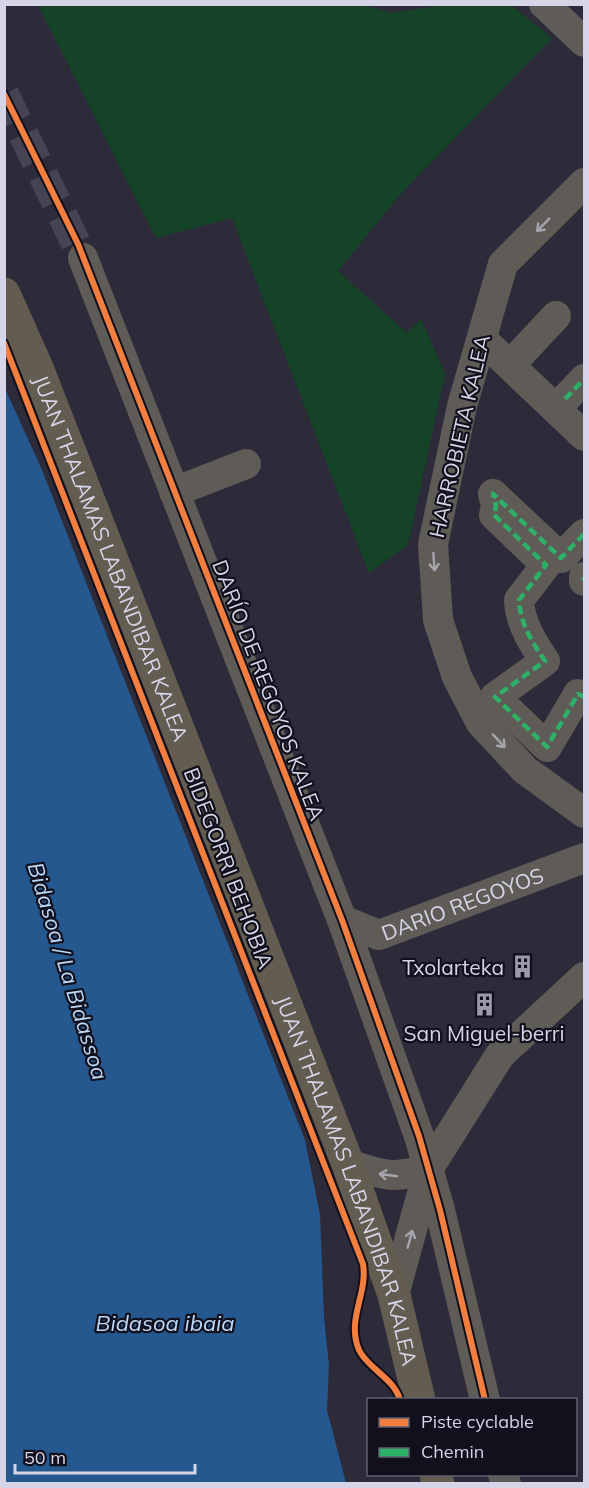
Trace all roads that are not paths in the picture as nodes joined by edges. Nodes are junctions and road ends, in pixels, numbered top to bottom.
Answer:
1 (544, 4) edge
2 (585, 42) edge
3 (585, 183) edge
4 (83, 258) tunnel mouth
5 (4, 294) edge
6 (556, 316) dead end
7 (482, 339) junction
8 (510, 365) junction
9 (585, 435) edge
10 (246, 464) dead end
11 (174, 492) junction
12 (585, 534) edge
13 (585, 698) edge
14 (585, 813) edge
15 (585, 858) edge
16 (342, 920) junction
17 (379, 935) junction
18 (585, 977) edge
19 (368, 989) junction
20 (348, 1164) junction
21 (429, 1168) junction
22 (394, 1295) junction
23 (419, 1398) edge
24 (485, 1398) edge

1 - 2 street
3 -> 7 street, HARROBIETA KALEA
4 - 11 street, DARÍO DE REGOYOS KALEA
5 - 20 main road, JUAN THALAMAS LABANDIBAR KALEA
6 - 8 street
7 - 8 street
7 -> 14 street, HARROBIETA KALEA
8 - 9 street
10 - 11 street
11 - 16 street, DARÍO DE REGOYOS KALEA
12 - 13 street
15 - 17 street, DARIO REGOYOS
16 - 17 street, DARIO REGOYOS
16 - 19 street, DARÍO DE REGOYOS KALEA
17 - 19 street
18 - 21 street
19 - 24 street, DARÍO DE REGOYOS KALEA, bridge
21 -> 20 street
20 - 22 main road, JUAN THALAMAS LABANDIBAR KALEA
22 -> 21 street
22 - 23 main road, JUAN THALAMAS LABANDIBAR KALEA

